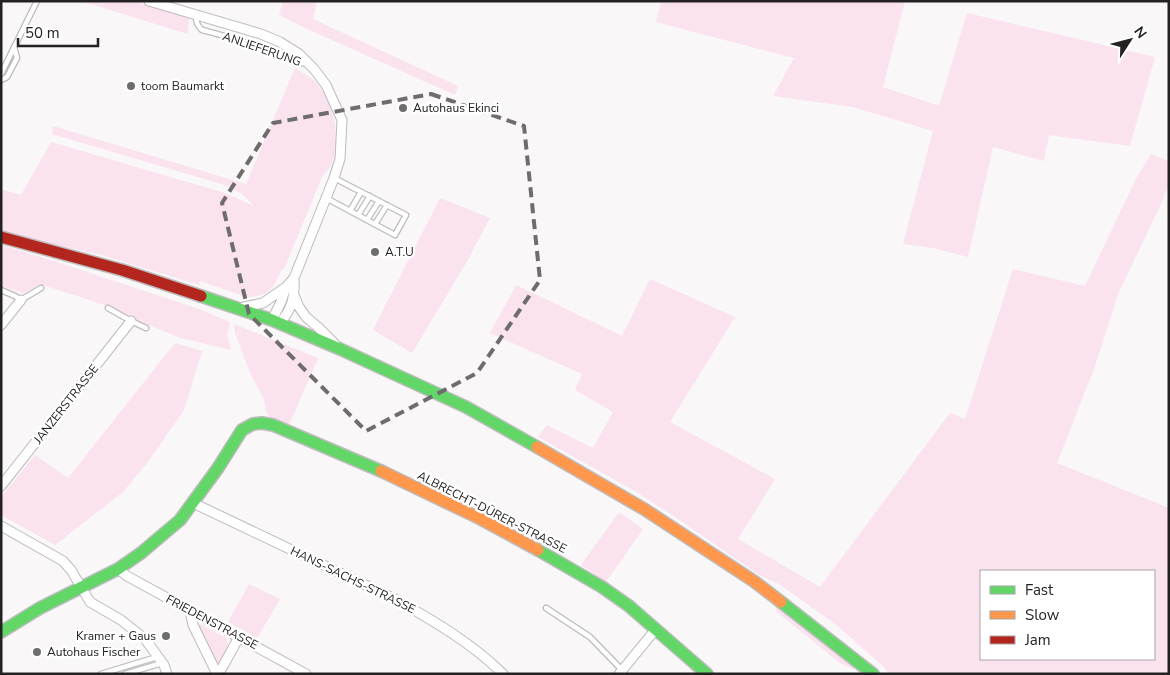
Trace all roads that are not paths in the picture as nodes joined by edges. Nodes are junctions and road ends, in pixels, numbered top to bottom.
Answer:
1 (37, 1) edge
2 (149, 1) edge
3 (196, 15) junction
4 (14, 47) junction
5 (309, 64) junction
6 (1, 74) edge
7 (1, 80) edge
8 (334, 178) junction
9 (361, 192) junction
10 (370, 196) junction
11 (326, 198) junction
12 (379, 201) junction
13 (387, 205) junction
14 (350, 211) junction
15 (358, 215) junction
16 (367, 220) junction
17 (375, 224) junction
18 (1, 238) edge
19 (294, 278) junction
20 (286, 287) junction
21 (42, 288) dead end
22 (1, 290) edge
23 (294, 295) junction
24 (21, 300) junction
25 (108, 308) dead end
26 (241, 308) junction
27 (131, 321) junction
28 (276, 322) junction
29 (1, 325) edge
30 (146, 328) dead end
31 (340, 348) junction
32 (1, 486) edge
33 (193, 503) junction
34 (1, 526) edge
35 (118, 569) junction
36 (82, 587) junction
37 (546, 608) dead end
38 (190, 611) junction
39 (656, 629) junction
40 (1, 632) edge
41 (239, 637) junction
42 (160, 660) junction
43 (621, 672) edge
44 (216, 673) edge
45 (101, 674) edge
46 (124, 674) edge
47 (167, 674) edge
48 (306, 674) edge
49 (502, 674) edge
50 (707, 674) edge
51 (872, 674) edge

1 - 4 lane
2 - 3 street
3 - 5 street
3 - 5 lane, ANLIEFERUNG
4 - 6 lane
4 - 7 lane
5 - 8 street
8 - 9 lane
8 - 11 street
9 - 10 lane
9 - 14 lane
10 - 12 lane
10 - 15 lane
11 - 14 lane
11 - 19 street
12 - 13 lane
12 - 16 lane
13 - 17 lane
13 - 17 lane
14 - 15 lane
15 - 16 lane
16 - 17 lane
18 - 26 main road
19 - 20 street
19 - 23 street
20 - 26 street
20 - 28 street
21 - 24 lane
22 - 24 lane
23 - 28 street
23 - 31 street
24 - 29 street
25 - 27 lane
26 - 28 main road
27 - 30 lane
27 - 32 street, JANZERSTRASSE
28 - 31 main road
31 - 51 main road
33 - 35 main road
33 - 39 main road, ALBRECHT-DÜRER-STRASSE
33 - 49 street, HANS-SACHS-STRASSE
34 - 36 street
35 - 36 main road
35 - 38 street, FRIEDENSTRASSE
36 - 40 main road
36 - 42 street
37 - 43 lane
38 - 41 street, FRIEDENSTRASSE
38 - 44 street
39 - 43 street
39 - 50 main road, ALBRECHT-DÜRER-STRASSE
41 - 44 street
41 - 48 street, FRIEDENSTRASSE
42 - 45 lane
42 - 46 lane
42 - 47 street

